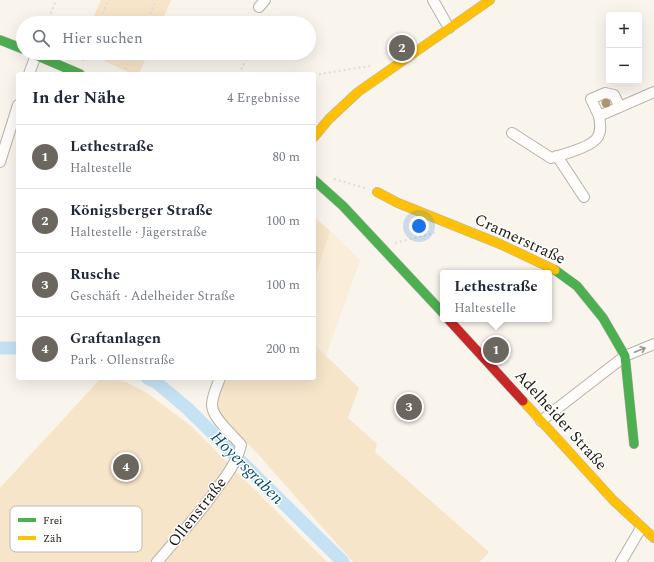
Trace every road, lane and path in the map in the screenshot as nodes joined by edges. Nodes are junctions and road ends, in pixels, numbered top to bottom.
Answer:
1 (56, 0) edge
2 (108, 0) edge
3 (156, 0) edge
4 (433, 0) edge
5 (490, 0) edge
6 (50, 16) edge
7 (101, 16) edge
8 (149, 16) edge
9 (449, 28) junction
10 (0, 40) edge
11 (16, 46) edge
12 (32, 60) edge
13 (47, 60) edge
14 (130, 60) edge
15 (246, 60) edge
16 (376, 66) dead end
17 (29, 72) edge
18 (75, 72) edge
19 (124, 72) edge
20 (240, 72) edge
21 (316, 75) edge
22 (654, 92) edge
23 (620, 107) junction
24 (16, 111) edge
25 (599, 116) junction
26 (512, 133) dead end
27 (316, 135) edge
28 (557, 156) junction
29 (0, 162) edge
30 (327, 177) dead end
31 (316, 182) edge
32 (377, 192) joint
33 (584, 197) dead end
34 (438, 232) dead end
35 (380, 246) junction
36 (440, 310) edge
37 (451, 322) edge
38 (654, 344) edge
39 (625, 356) junction
40 (219, 380) edge
41 (541, 421) junction
42 (634, 444) dead end
43 (641, 528) junction
44 (654, 538) edge
45 (157, 562) edge
46 (621, 562) edge

1 - 6 path
2 - 7 path
3 - 8 path
4 - 9 street
5 - 9 street
9 - 27 street
10 - 11 street
12 - 17 street
13 - 18 street
14 - 19 path
15 - 20 path
16 - 21 path
22 - 23 street
23 - 25 street
23 - 25 street
24 - 29 street
25 - 28 street
26 - 28 street
28 - 33 street
30 - 32 path
31 - 35 street
32 - 39 street, Cramerstraße
34 - 35 path
35 - 36 street
37 - 41 street, Adelheider Straße
39 -> 38 street
39 - 41 street
39 - 42 street, Cramerstraße
40 - 45 street, Ollenstraße
41 - 43 street, Adelheider Straße
43 - 44 street, Adelheider Straße
43 - 46 street

